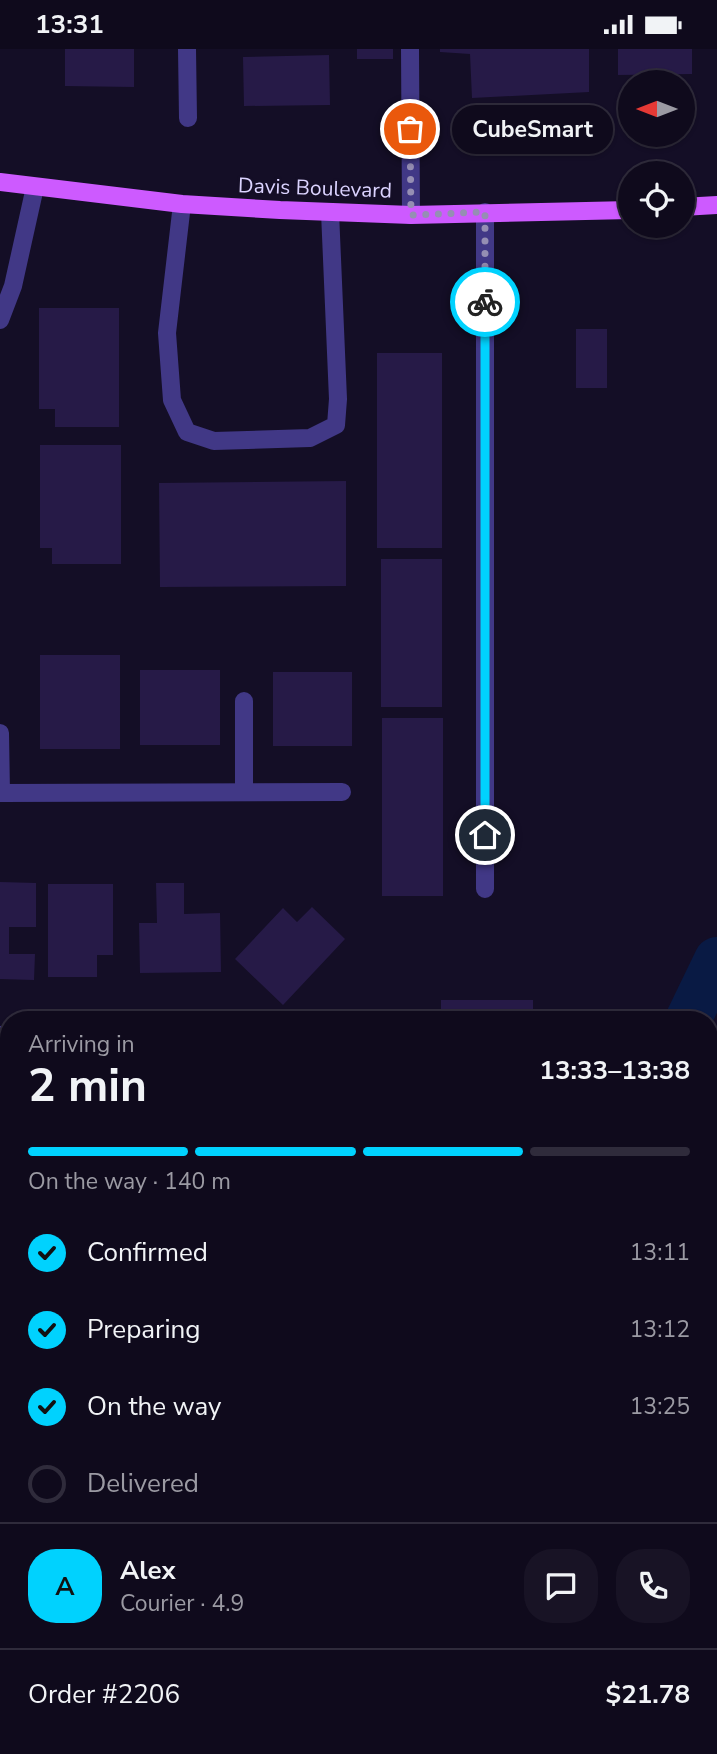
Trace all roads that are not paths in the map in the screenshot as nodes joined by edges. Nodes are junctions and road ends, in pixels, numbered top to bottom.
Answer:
1 (187, 49) edge
2 (410, 49) edge
3 (188, 118) dead end
4 (0, 182) edge
5 (35, 187) junction
6 (181, 204) junction
7 (717, 205) edge
8 (695, 206) edge
9 (618, 210) edge
10 (330, 212) junction
11 (485, 212) junction
12 (411, 215) junction
13 (0, 320) edge
14 (244, 701) dead end
15 (0, 733) edge
16 (244, 792) junction
17 (342, 792) dead end
18 (0, 793) edge
19 (485, 889) dead end

1 - 3 street
2 - 12 street
4 - 5 main road, Davis Boulevard
5 - 6 main road, Davis Boulevard
5 - 13 street
6 - 10 main road, Davis Boulevard
6 - 10 street
7 - 8 main road
9 - 11 main road, Davis Boulevard
10 - 12 main road, Davis Boulevard
11 - 12 main road, Davis Boulevard
11 - 19 street
14 - 16 street
15 - 18 street
16 - 17 street
16 - 18 street

